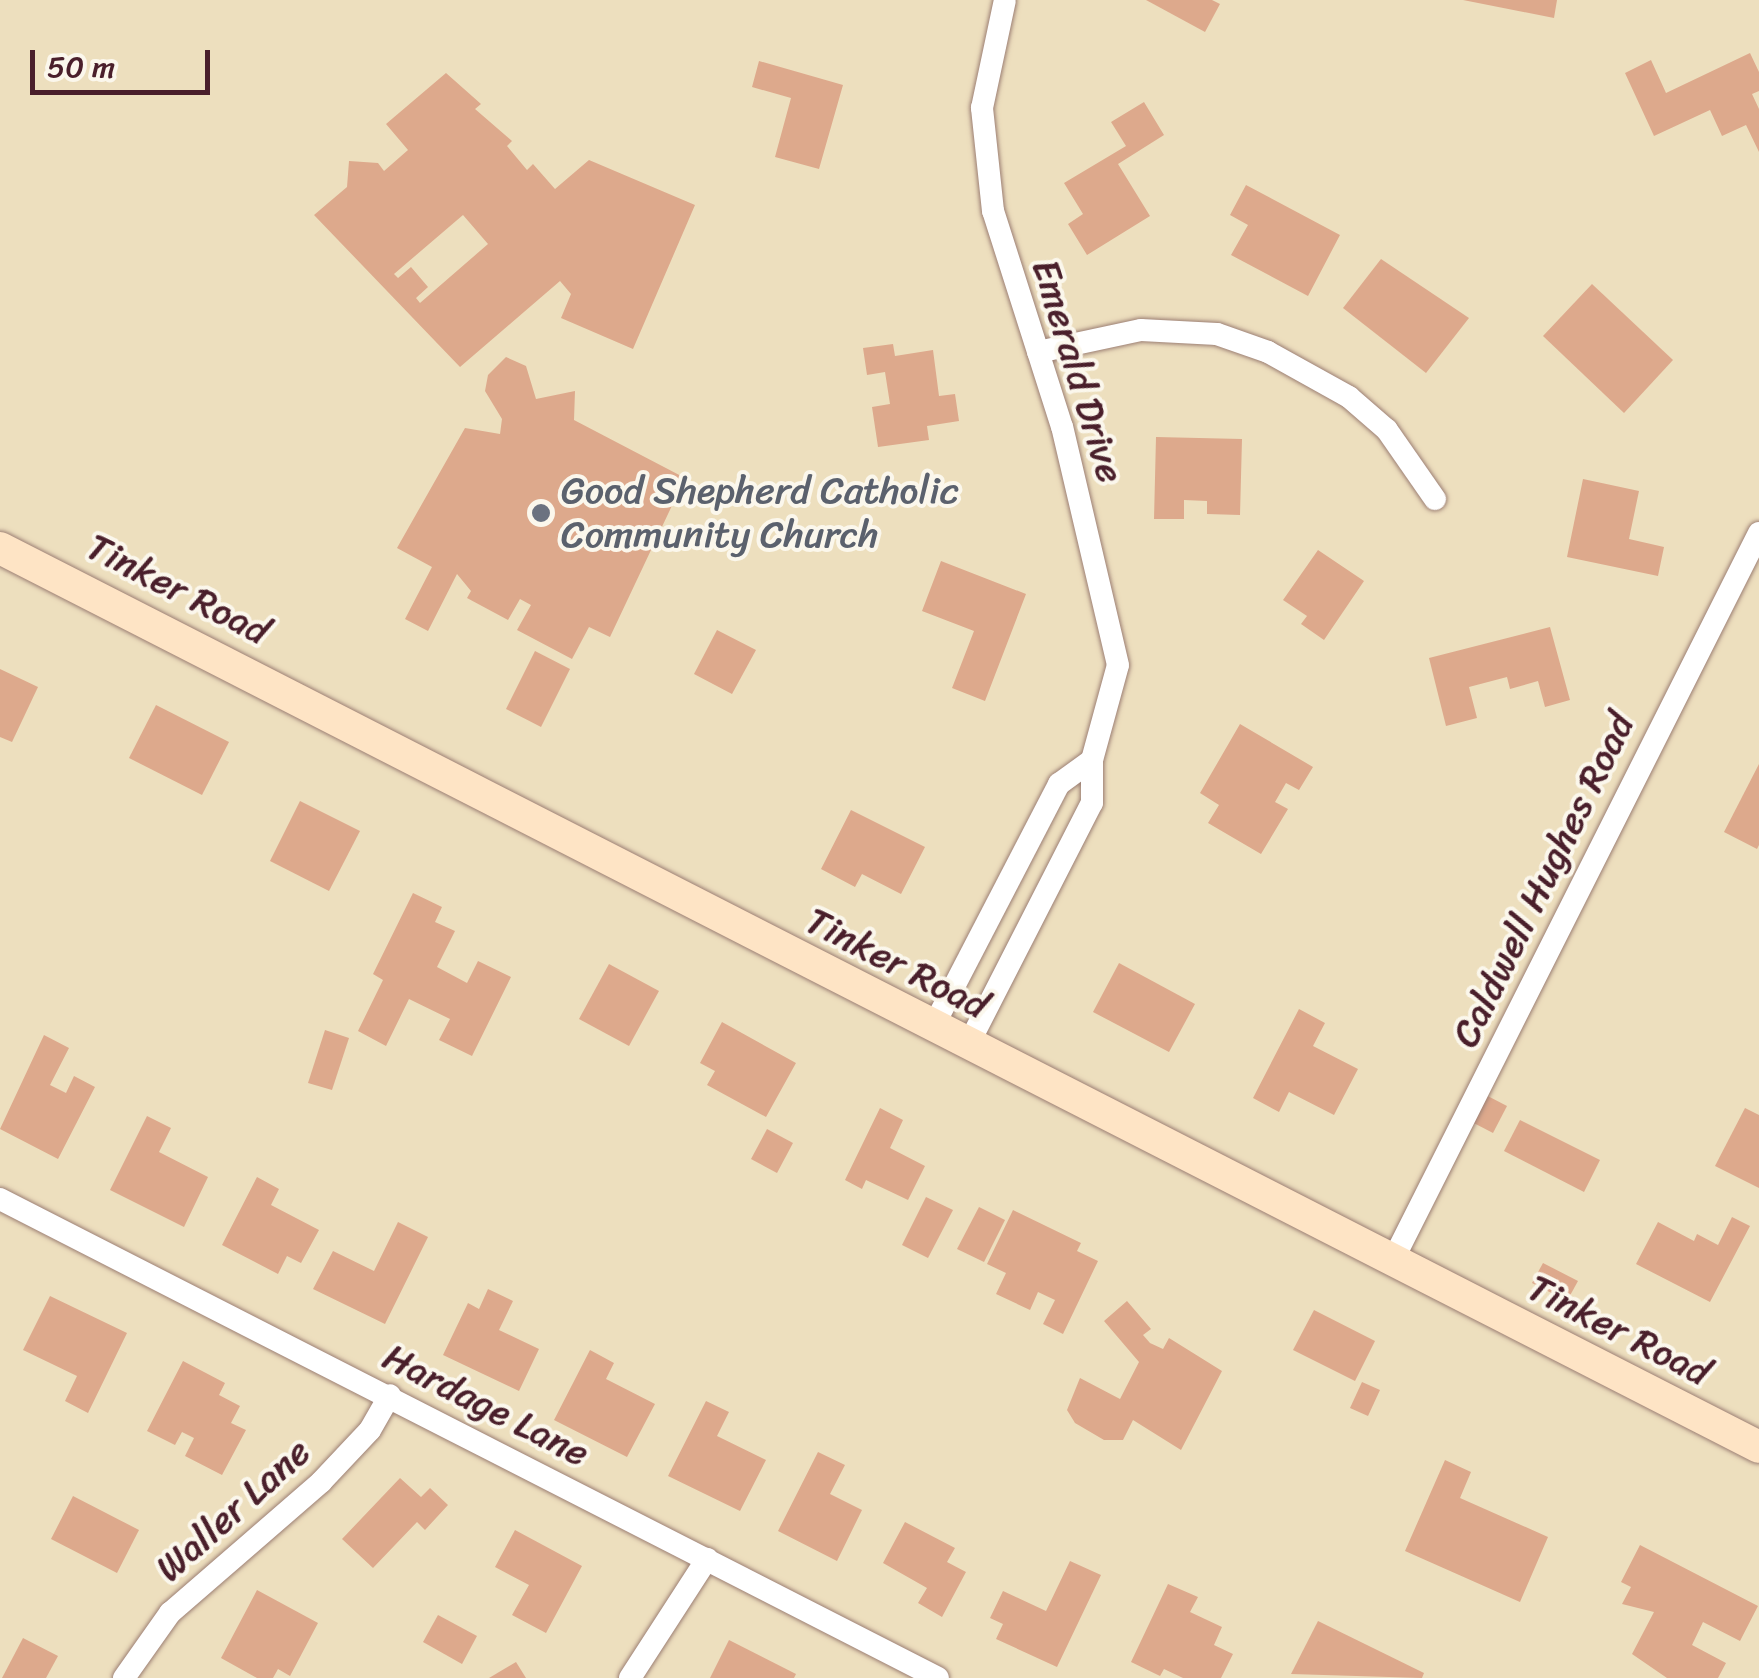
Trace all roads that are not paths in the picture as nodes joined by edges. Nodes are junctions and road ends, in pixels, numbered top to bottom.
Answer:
1 (1006, 0) edge
2 (1038, 352) junction
3 (1435, 499) dead end
4 (1759, 533) edge
5 (0, 548) edge
6 (1092, 760) junction
7 (933, 1027) junction
8 (968, 1045) junction
9 (0, 1198) edge
10 (1393, 1260) junction
11 (390, 1395) junction
12 (1759, 1447) edge
13 (708, 1559) junction
14 (124, 1678) edge
15 (630, 1678) edge
16 (938, 1678) edge

1 - 2 street, Emerald Drive
2 - 3 street
2 - 6 street, Emerald Drive
4 - 10 street, Caldwell Hughes Road
5 - 7 main road, Tinker Road
6 - 7 street
6 - 8 street, Emerald Drive
7 - 8 main road, Tinker Road
8 - 10 main road, Tinker Road
9 - 11 street, Hardage Lane
10 - 12 main road, Tinker Road
11 - 13 street, Hardage Lane
11 - 14 street, Waller Lane
13 - 15 street
13 - 16 street, Hardage Lane

